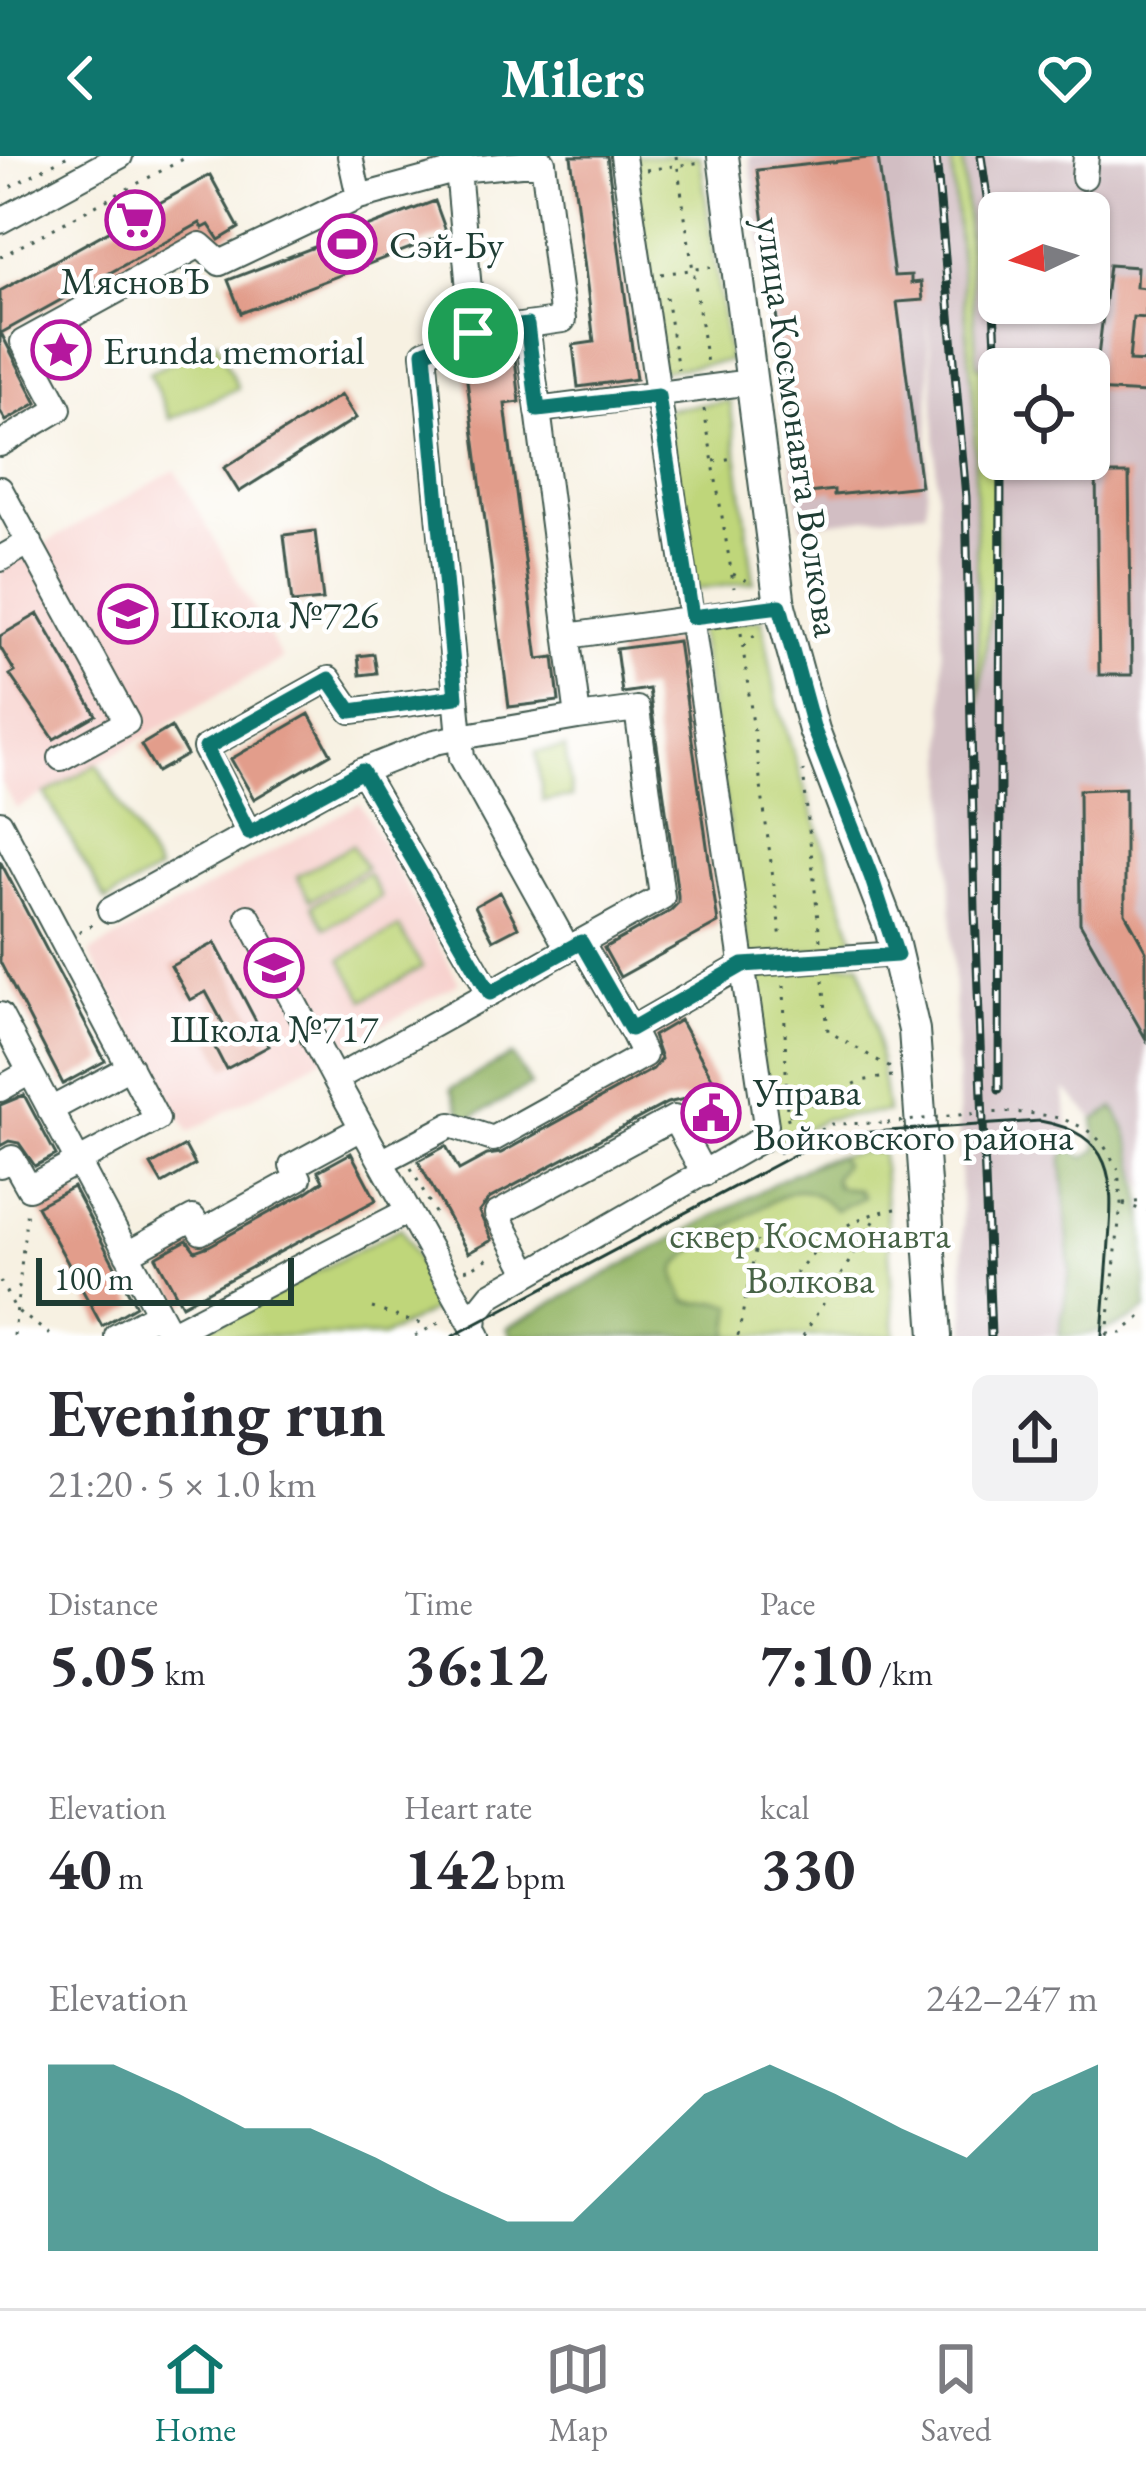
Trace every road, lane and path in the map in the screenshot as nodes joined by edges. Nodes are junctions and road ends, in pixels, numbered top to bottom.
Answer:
1 (68, 156) edge
2 (120, 156) edge
3 (189, 156) edge
4 (350, 156) edge
5 (676, 156) edge
6 (725, 162) edge
7 (624, 164) edge
8 (677, 166) junction
9 (458, 170) junction
10 (0, 192) edge
11 (359, 197) junction
12 (0, 221) edge
13 (0, 257) edge
14 (718, 266) dead end
15 (693, 269) junction
16 (640, 276) junction
17 (527, 325) junction
18 (473, 333) junction
19 (707, 370) dead end
20 (751, 382) junction
21 (658, 396) junction
22 (538, 410) junction
23 (0, 444) edge
24 (746, 456) dead end
25 (712, 462) dead end
26 (0, 491) edge
27 (30, 542) junction
28 (0, 559) edge
29 (731, 574) dead end
30 (773, 598) junction
31 (692, 617) junction
32 (757, 632) dead end
33 (568, 636) junction
34 (743, 648) dead end
35 (456, 697) junction
36 (578, 717) junction
37 (460, 737) junction
38 (802, 757) dead end
39 (61, 758) dead end
40 (362, 771) junction
41 (0, 823) edge
42 (249, 833) junction
43 (110, 910) joint
44 (248, 917) dead end
45 (61, 941) junction
46 (575, 945) junction
47 (897, 955) junction
48 (821, 959) junction
49 (743, 965) junction
50 (490, 993) junction
51 (0, 1015) edge
52 (631, 1029) junction
53 (130, 1067) junction
54 (30, 1072) junction
55 (335, 1079) junction
56 (0, 1089) edge
57 (50, 1110) junction
58 (887, 1123) dead end
59 (362, 1128) junction
60 (797, 1143) dead end
61 (391, 1156) junction
62 (77, 1162) junction
63 (0, 1165) edge
64 (704, 1174) junction
65 (29, 1188) junction
66 (1146, 1201) edge
67 (1121, 1203) junction
68 (117, 1207) dead end
69 (896, 1209) dead end
70 (408, 1210) junction
71 (1146, 1210) edge
72 (880, 1211) junction
73 (438, 1218) dead end
74 (757, 1241) dead end
75 (512, 1243) junction
76 (133, 1251) junction
77 (457, 1253) dead end
78 (527, 1271) junction
79 (0, 1281) edge
80 (749, 1281) junction
81 (3, 1294) edge
82 (372, 1308) dead end
83 (16, 1310) junction
84 (1146, 1313) edge
85 (170, 1328) edge
86 (430, 1328) dead end
87 (471, 1334) edge
88 (1107, 1334) edge
89 (14, 1336) edge
90 (52, 1336) edge
91 (117, 1336) edge
92 (738, 1336) edge
93 (803, 1336) edge
94 (935, 1336) edge

1 - 10 path
2 - 12 street
3 - 13 path
4 - 11 street
5 - 8 path
6 - 8 path
6 - 20 main road, улица Космонавта Волкова
7 - 8 path
7 - 16 street
8 - 15 path
9 - 11 street
9 - 17 street
9 - 18 street
11 - 23 street
14 - 15 path
15 - 16 path
15 - 19 path
16 - 21 street
17 - 18 street
17 - 22 street
18 - 35 street
20 - 21 street
20 - 30 main road, улица Космонавта Волкова
21 - 22 street
21 - 31 street
22 - 33 street
24 - 25 path
26 - 27 street
27 - 28 street
27 - 39 street
29 - 30 path
30 - 31 street
30 - 47 main road, улица Космонавта Волкова
31 - 33 street
31 - 49 street
32 - 34 path
33 - 36 street
35 - 37 street
35 - 42 street
36 - 37 street
36 - 46 street
37 - 40 street
37 - 46 street
38 - 48 path
40 - 42 street
40 - 50 street
41 - 45 street
42 - 43 street
43 - 45 path
44 - 55 street
45 - 53 street
46 - 50 street
46 - 52 street
47 - 48 street
47 - 94 main road, улица Космонавта Волкова
48 - 49 street
48 - 60 path
49 - 52 street
49 - 64 street
50 - 55 street
51 - 54 street
52 - 61 street
53 - 57 street
53 - 62 street
54 - 56 street
54 - 57 street
55 - 59 street
57 - 62 street
58 - 67 path, bridge
59 - 61 street
59 - 76 street
61 - 70 street
61 - 73 path
62 - 65 street
62 - 76 street
63 - 65 street
64 - 75 street
64 - 78 street
65 - 83 path
66 - 67 path
67 - 71 path
67 - 88 path
68 - 76 street
69 - 72 path
70 - 85 street
70 - 87 street
72 - 80 path
72 - 93 path
74 - 80 path
75 - 77 path
75 - 78 street
76 - 85 street
78 - 87 street
79 - 81 path
80 - 92 path
81 - 83 path
82 - 86 path
83 - 89 path
83 - 90 path
84 - 88 path
85 - 91 street

